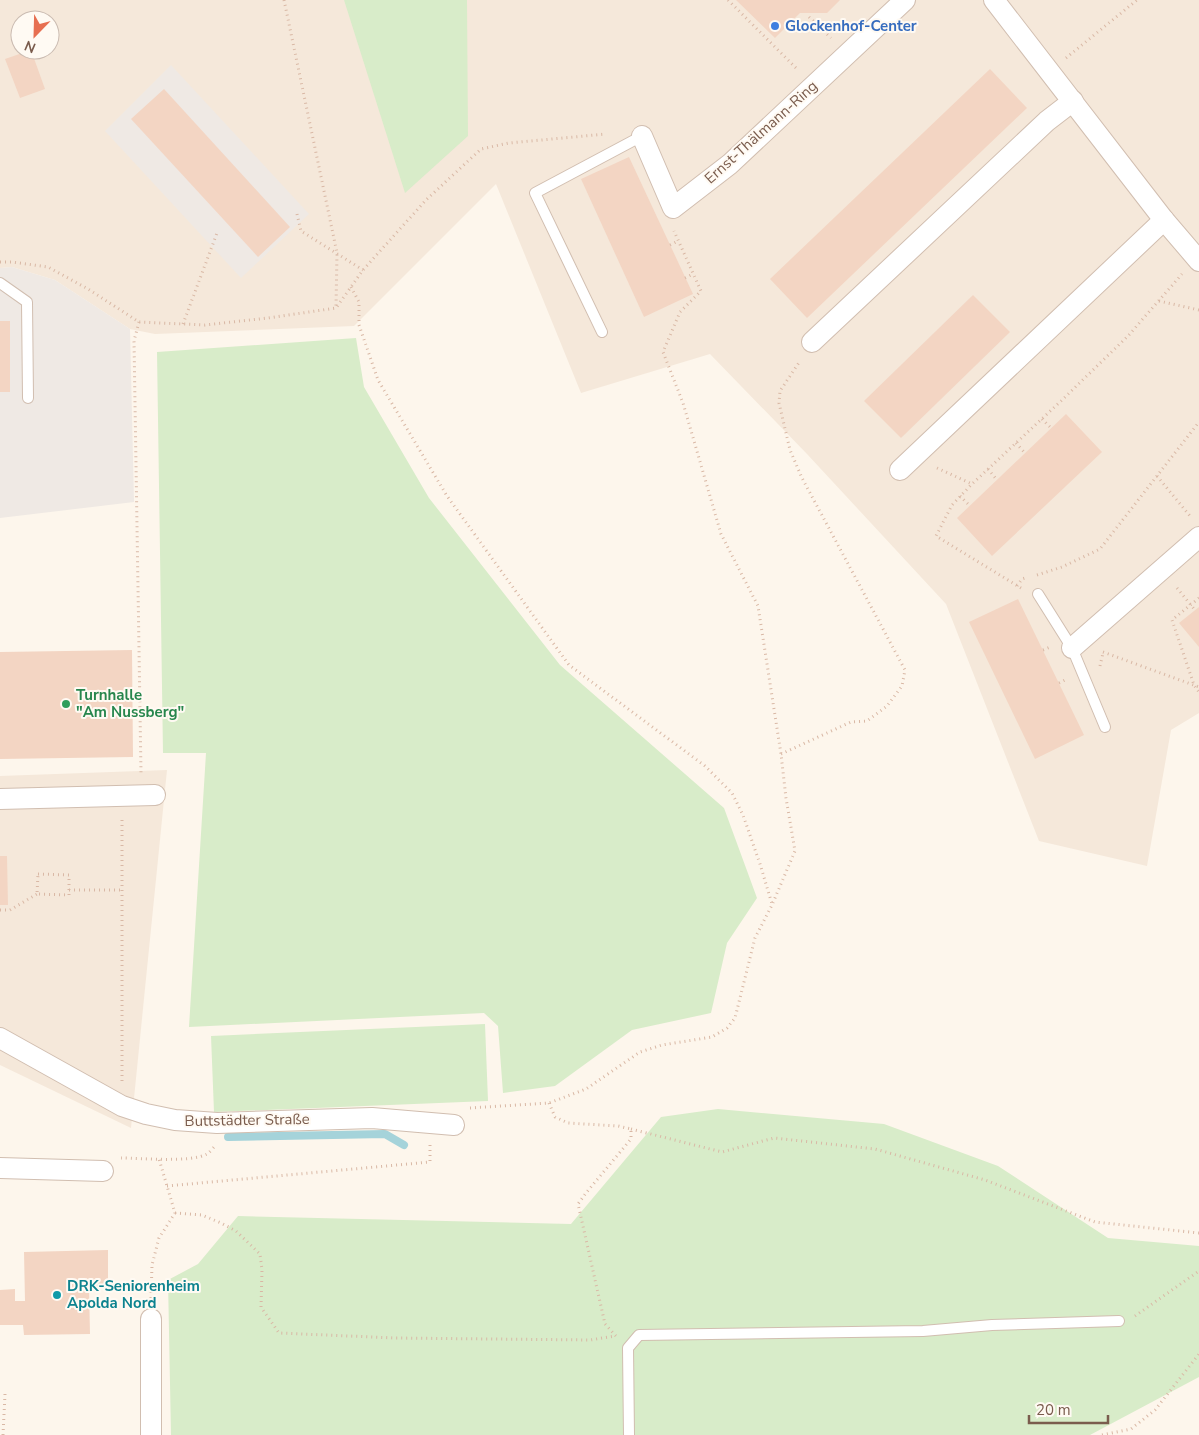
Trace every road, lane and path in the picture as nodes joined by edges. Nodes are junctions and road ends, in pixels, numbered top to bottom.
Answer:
1 (284, 0) edge
2 (728, 0) edge
3 (905, 0) edge
4 (994, 0) edge
5 (1136, 0) edge
6 (1050, 72) junction
7 (814, 86) junction
8 (1073, 101) junction
9 (637, 139) junction
10 (297, 214) dead end
11 (1164, 220) junction
12 (670, 223) dead end
13 (217, 233) dead end
14 (678, 241) junction
15 (670, 245) dead end
16 (337, 253) junction
17 (0, 262) edge
18 (1192, 266) edge
19 (362, 270) junction
20 (693, 274) junction
21 (685, 278) dead end
22 (0, 283) edge
23 (351, 287) junction
24 (1159, 302) junction
25 (336, 308) junction
26 (1199, 310) edge
27 (139, 322) junction
28 (183, 324) junction
29 (602, 332) dead end
30 (812, 342) joint
31 (28, 398) dead end
32 (1042, 419) junction
33 (1199, 422) edge
34 (1052, 428) dead end
35 (1016, 443) junction
36 (1024, 453) dead end
37 (907, 464) joint
38 (988, 470) junction
39 (1157, 476) junction
40 (997, 480) dead end
41 (972, 484) junction
42 (960, 496) junction
43 (970, 506) dead end
44 (1196, 528) edge
45 (1162, 569) junction
46 (1017, 586) junction
47 (1027, 592) dead end
48 (1038, 594) dead end
49 (1199, 598) edge
50 (1191, 605) junction
51 (1195, 610) dead end
52 (1079, 642) junction
53 (1103, 652) junction
54 (1064, 670) dead end
55 (1099, 672) dead end
56 (1068, 679) dead end
57 (1194, 685) junction
58 (1199, 687) edge
59 (1199, 692) edge
60 (1104, 727) dead end
61 (782, 754) junction
62 (139, 796) junction
63 (0, 799) edge
64 (69, 890) junction
65 (122, 890) junction
66 (37, 894) junction
67 (772, 905) junction
68 (0, 910) edge
69 (0, 1038) edge
70 (549, 1103) junction
71 (122, 1106) junction
72 (217, 1123) junction
73 (431, 1123) junction
74 (454, 1126) joint
75 (631, 1130) junction
76 (0, 1168) edge
77 (102, 1170) dead end
78 (166, 1186) junction
79 (174, 1213) junction
80 (1199, 1234) edge
81 (1199, 1271) edge
82 (151, 1319) joint
83 (1118, 1322) joint
84 (616, 1336) junction
85 (628, 1348) junction
86 (1199, 1354) edge
87 (5, 1394) dead end
88 (3, 1435) edge
89 (151, 1435) edge
90 (629, 1435) edge
91 (1102, 1435) edge

1 - 16 path
2 - 7 path
3 - 7 street, Ernst-Thälmann-Ring
4 - 6 street
5 - 6 path
6 - 8 street
7 - 9 street, Ernst-Thälmann-Ring
8 - 11 street
8 - 30 street
9 - 19 path
9 - 29 lane
10 - 16 path
11 - 18 street
11 - 37 street
12 - 14 path
13 - 28 path
14 - 15 path
14 - 20 path
16 - 19 path
16 - 25 path
17 - 27 path
18 - 24 path
19 - 23 path
20 - 21 path
20 - 61 path
22 - 31 lane
23 - 25 path
23 - 67 path
24 - 26 path
24 - 32 path
25 - 28 path
27 - 28 path
27 - 62 path
30 - 61 path
32 - 34 path
32 - 35 path
33 - 39 path
35 - 36 path
35 - 38 path
37 - 41 path
38 - 40 path
38 - 41 path
39 - 44 path
39 - 46 path
41 - 42 path
42 - 43 path
42 - 46 path
44 - 45 street
45 - 50 path
45 - 52 street
46 - 47 path
48 - 52 lane
49 - 50 path
50 - 51 path
50 - 57 path
52 - 53 path
52 - 60 lane
53 - 55 path
53 - 57 path
54 - 56 path
57 - 58 path
57 - 59 path
61 - 67 path
62 - 63 street
62 - 65 path
64 - 65 path
64 - 66 path
64 - 66 path
65 - 71 path
66 - 68 path
67 - 70 path
69 - 71 street, Buttstädter Straße
70 - 74 path
70 - 75 path
71 - 72 street, Buttstädter Straße
72 - 73 street, Buttstädter Straße
72 - 78 path
73 - 74 street, Buttstädter Straße
73 - 78 path
75 - 80 path
75 - 84 path
76 - 77 street
78 - 79 path
79 - 82 path
79 - 84 path
81 - 83 path
82 - 89 street
83 - 85 lane
84 - 85 path
85 - 90 lane
86 - 91 path
87 - 88 path

